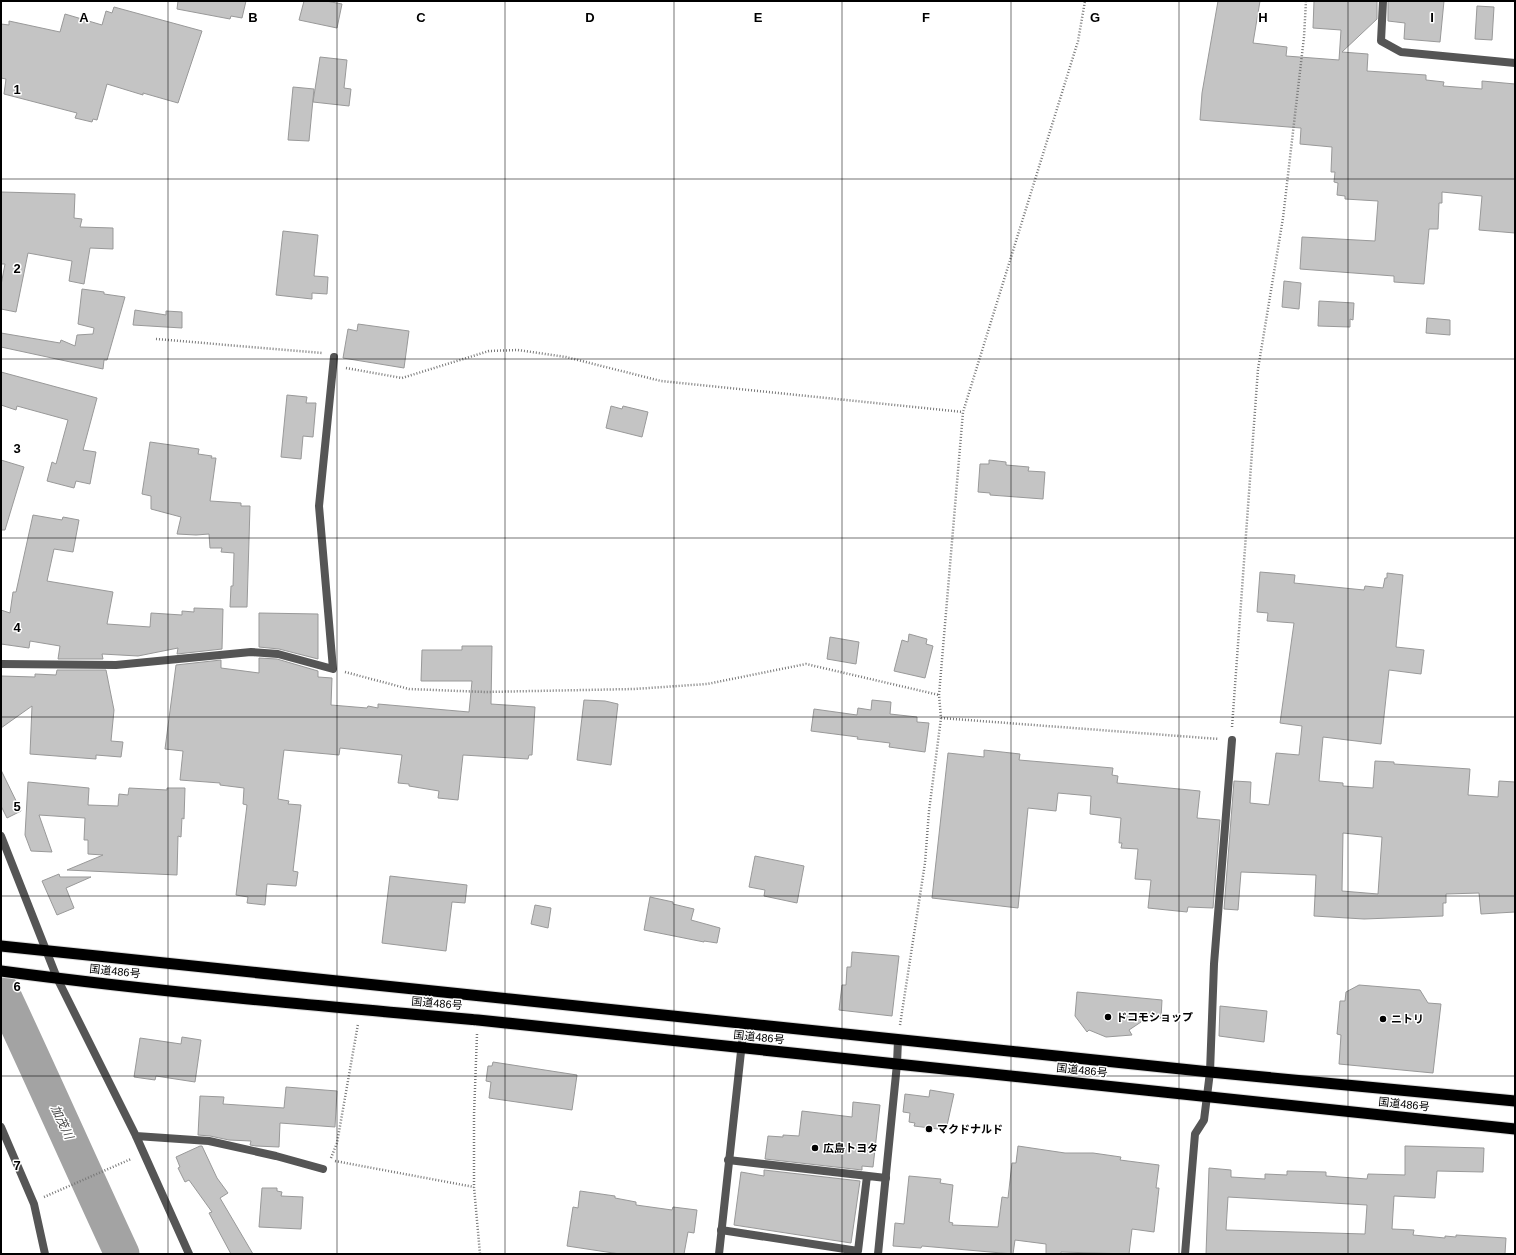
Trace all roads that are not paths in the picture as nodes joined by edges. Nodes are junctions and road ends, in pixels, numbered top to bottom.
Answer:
1 (1383, 1) edge
2 (1515, 63) edge
3 (334, 357) road end
4 (1, 664) edge
5 (1232, 740) road end
6 (1, 836) edge
7 (1, 946) edge
8 (46, 952) junction
9 (1, 971) edge
10 (57, 978) junction
11 (744, 1024) junction
12 (898, 1040) junction
13 (741, 1048) junction
14 (897, 1064) junction
15 (1210, 1072) junction
16 (1207, 1097) junction
17 (1515, 1101) edge
18 (1, 1127) edge
19 (1515, 1129) edge
20 (136, 1136) junction
21 (728, 1160) junction
22 (323, 1170) dead end
23 (867, 1176) junction
24 (886, 1178) junction
25 (721, 1230) junction
26 (45, 1254) edge
27 (189, 1254) edge
28 (719, 1254) edge
29 (878, 1254) edge
30 (1185, 1254) edge

1 - 2 street
3 - 4 street
5 - 15 street
6 - 8 street
7 - 8 highway, 国道486号
8 - 10 street
8 - 11 highway, 国道486号
9 - 10 highway, 国道486号
10 - 13 highway, 国道486号
10 - 20 street
11 - 12 highway, 国道486号
11 - 13 street
12 - 14 street
12 - 15 highway, 国道486号
13 - 14 highway, 国道486号
13 - 21 street
14 - 16 highway, 国道486号
14 - 24 street
15 - 16 street
15 - 17 highway, 国道486号
16 - 19 highway, 国道486号
16 - 30 street
18 - 26 street
20 - 22 street
20 - 27 street
21 - 23 street
21 - 25 street
23 - 24 street
23 - 25 street
24 - 29 street
25 - 28 street

